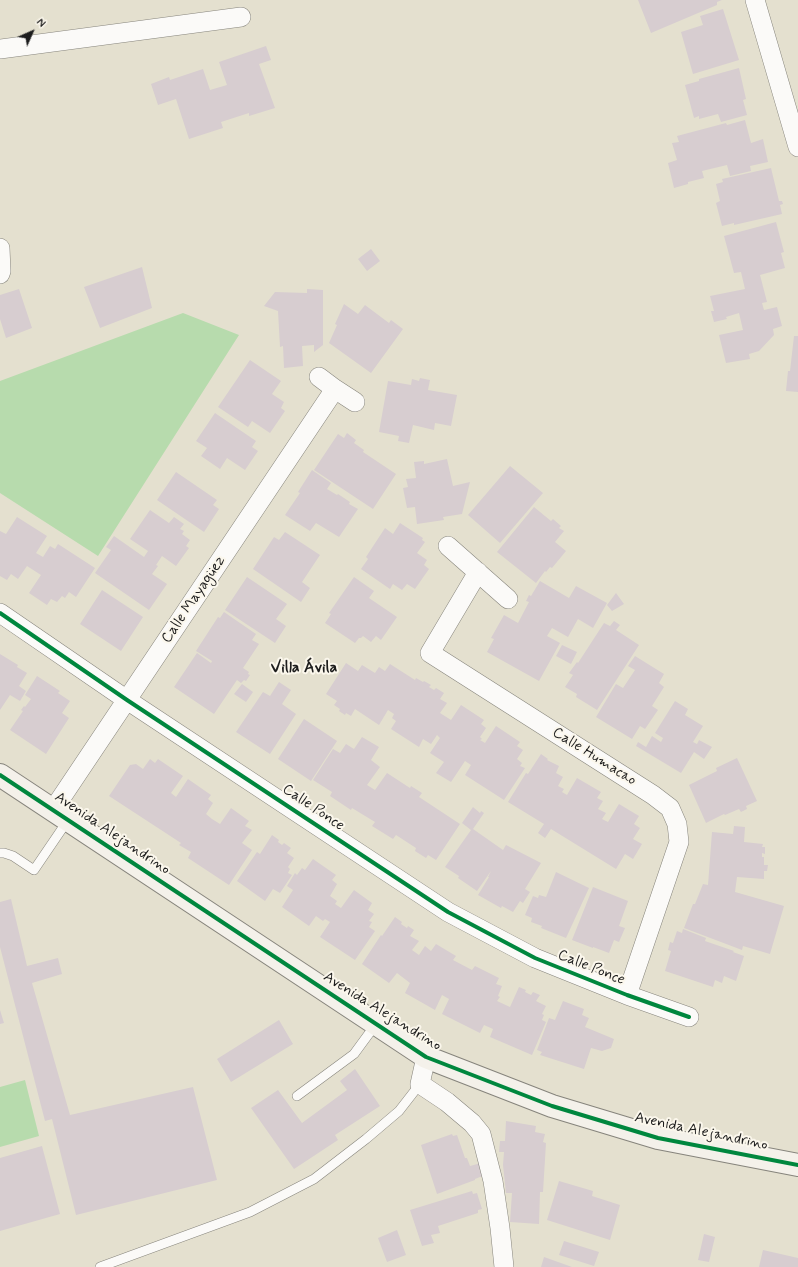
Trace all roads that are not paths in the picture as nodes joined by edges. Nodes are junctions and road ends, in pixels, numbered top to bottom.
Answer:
1 (755, 0) edge
2 (241, 17) dead end
3 (0, 49) edge
4 (798, 147) edge
5 (0, 248) edge
6 (0, 274) edge
7 (319, 377) dead end
8 (336, 390) junction
9 (355, 402) dead end
10 (448, 546) dead end
11 (478, 572) junction
12 (508, 599) dead end
13 (0, 613) edge
14 (127, 700) junction
15 (0, 775) edge
16 (61, 815) junction
17 (0, 853) edge
18 (627, 995) junction
19 (689, 1016) dead end
20 (376, 1024) junction
21 (426, 1057) junction
22 (420, 1084) junction
23 (297, 1096) dead end
24 (798, 1165) edge
25 (100, 1267) edge
26 (504, 1267) edge

1 - 4 street
2 - 3 street
5 - 6 street
7 - 8 street
8 - 9 street
8 - 14 street, Calle Mayagüez
10 - 11 street
11 - 12 street
11 - 18 street, Calle Humacao
13 - 14 street, Calle Ponce
14 - 16 street, Calle Mayagüez
14 - 18 street, Calle Ponce
15 - 16 street, Avenida Alejandrino
16 - 17 lane
16 - 20 street, Avenida Alejandrino
18 - 19 street, Calle Ponce
20 - 21 street, Avenida Alejandrino
20 - 23 lane
21 - 22 street
21 - 24 street, Avenida Alejandrino
22 - 25 lane
22 - 26 street

